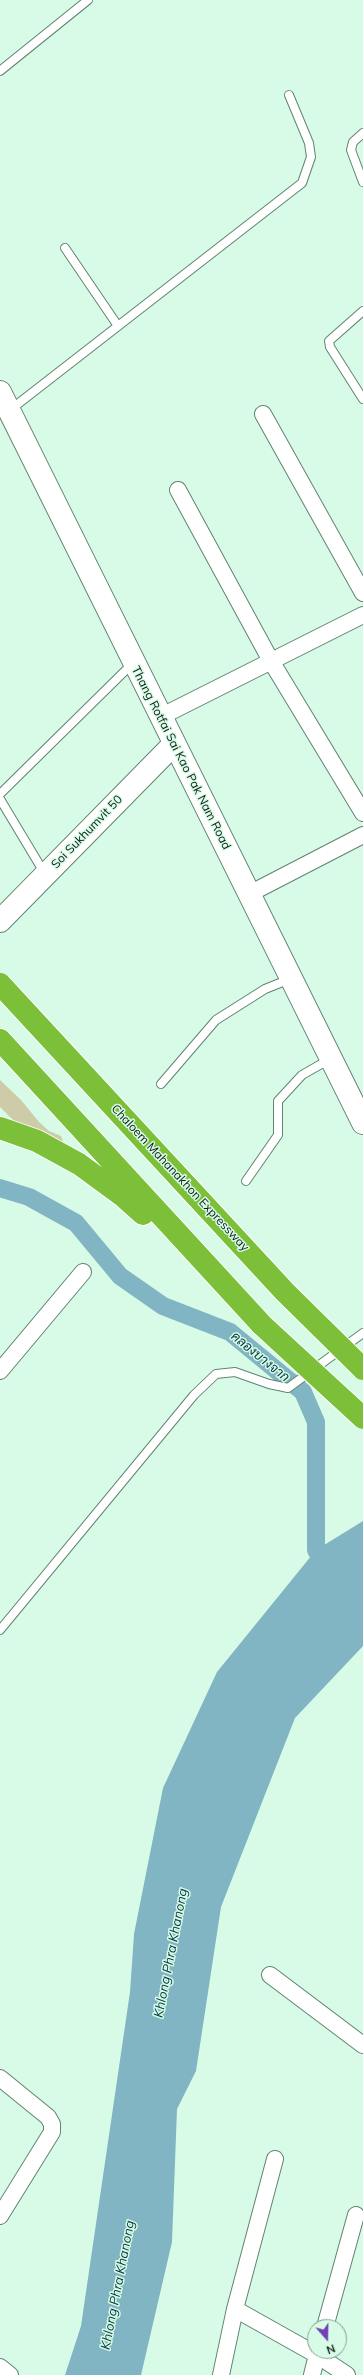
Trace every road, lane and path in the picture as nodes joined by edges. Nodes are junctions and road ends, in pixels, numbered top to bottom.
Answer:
1 (88, 0) edge
2 (0, 71) edge
3 (289, 95) dead end
4 (363, 133) edge
5 (363, 182) edge
6 (65, 248) dead end
7 (363, 311) edge
8 (118, 326) junction
9 (363, 399) edge
10 (5, 401) edge
11 (263, 414) dead end
12 (178, 490) dead end
13 (363, 593) edge
14 (363, 615) edge
15 (271, 661) junction
16 (134, 663) junction
17 (160, 717) junction
18 (174, 744) junction
19 (0, 794) edge
20 (0, 799) edge
21 (363, 813) edge
22 (363, 836) edge
23 (45, 875) junction
24 (249, 894) junction
25 (0, 921) edge
26 (290, 979) junction
27 (0, 984) edge
28 (0, 1040) edge
29 (330, 1059) junction
30 (161, 1084) dead end
31 (363, 1123) edge
32 (0, 1128) edge
33 (246, 1181) dead end
34 (84, 1272) dead end
35 (262, 1325) junction
36 (363, 1333) edge
37 (363, 1370) edge
38 (0, 1371) edge
39 (363, 1418) edge
40 (0, 1630) edge
41 (270, 1976) dead end
42 (363, 2045) edge
43 (0, 2078) edge
44 (275, 2159) dead end
45 (356, 2215) dead end
46 (0, 2216) edge
47 (235, 2309) junction
48 (326, 2319) edge
49 (307, 2348) edge
50 (316, 2359) edge
51 (325, 2359) edge
52 (0, 2367) edge
53 (10, 2375) edge
54 (221, 2375) edge
55 (312, 2375) edge
56 (347, 2375) edge

1 - 2 lane
3 - 8 lane
4 - 5 lane
6 - 8 lane
7 - 9 lane
8 - 10 lane
10 - 16 main road, Thang Rotfai Sai Kao Pak Nam Road
11 - 13 street
12 - 15 street
14 - 15 street
15 - 17 street
15 - 21 street
16 - 17 main road, Thang Rotfai Sai Kao Pak Nam Road
16 - 19 lane
17 - 18 main road, Thang Rotfai Sai Kao Pak Nam Road
18 - 23 main road, Soi Sukhumvit 50
18 - 24 main road, Thang Rotfai Sai Kao Pak Nam Road
20 - 23 lane
22 - 24 street
23 - 25 main road, Soi Sukhumvit 50
24 - 26 main road, Thang Rotfai Sai Kao Pak Nam Road
26 - 29 main road, Thang Rotfai Sai Kao Pak Nam Road
26 - 30 lane
27 - 37 highway, Chaloem Mahanakhon Expressway, bridge
28 - 35 highway
29 - 31 main road, Thang Rotfai Sai Kao Pak Nam Road
29 - 33 lane
32 - 35 highway
34 - 38 street
35 - 39 highway, bridge
36 - 40 lane
41 - 42 street
43 - 46 street
44 - 47 street
45 - 48 street
47 - 49 street
47 - 54 street
50 - 55 street
51 - 56 street
52 - 53 street

